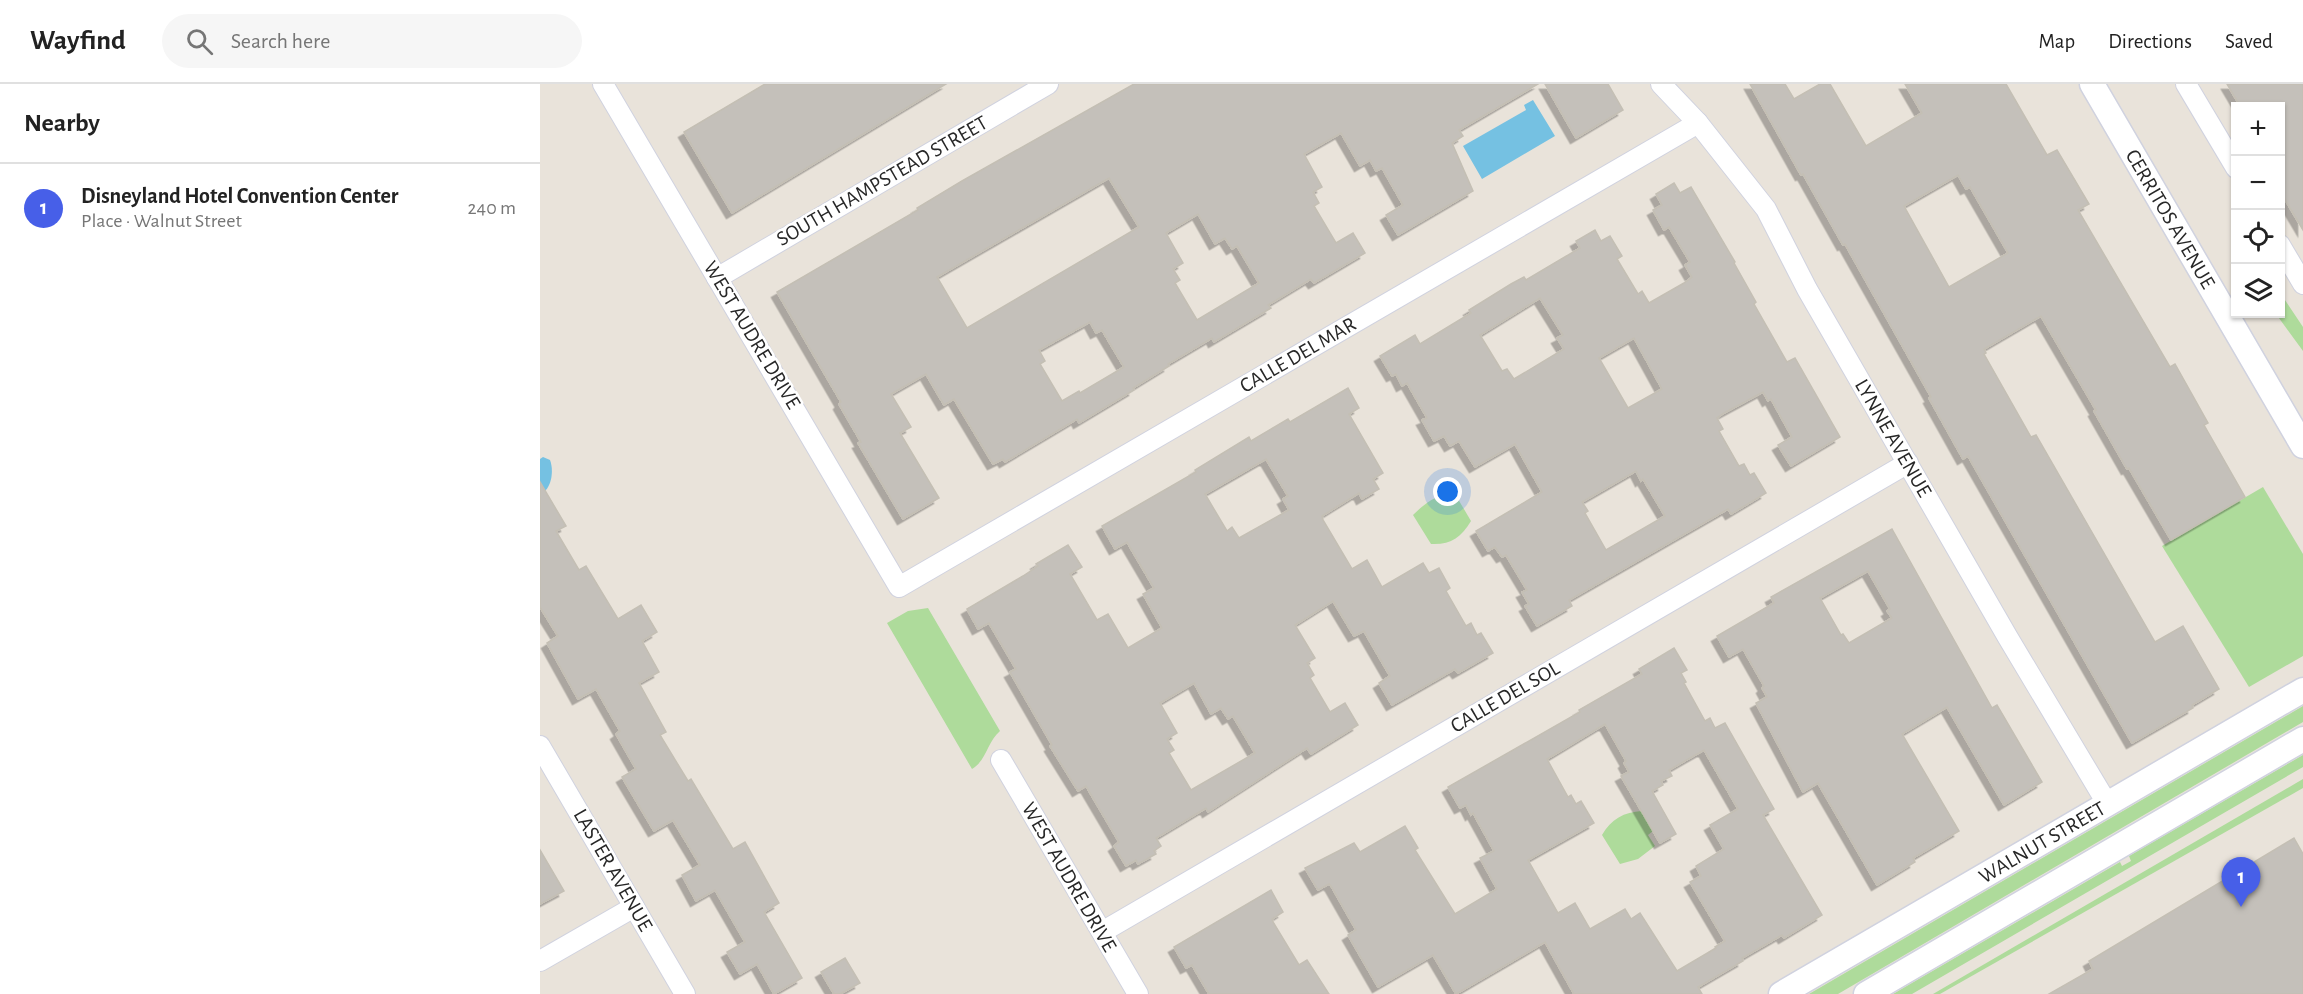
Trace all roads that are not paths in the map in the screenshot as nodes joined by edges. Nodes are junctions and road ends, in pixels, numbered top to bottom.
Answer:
1 (603, 84) edge
2 (1048, 84) edge
3 (1661, 84) edge
4 (2092, 84) edge
5 (2186, 84) edge
6 (1698, 123) junction
7 (2231, 161) edge
8 (2285, 253) edge
9 (717, 278) junction
10 (2303, 284) edge
11 (2303, 446) edge
12 (1908, 463) junction
13 (898, 587) joint
14 (2303, 690) edge
15 (2303, 739) edge
16 (540, 746) edge
17 (1001, 760) dead end
18 (2108, 805) junction
19 (634, 907) junction
20 (1102, 932) junction
21 (540, 961) edge
22 (685, 994) edge
23 (1138, 994) edge
24 (1780, 994) edge
25 (1866, 994) edge

1 - 9 street, WEST AUDRE DRIVE
2 - 9 street, SOUTH HAMPSTEAD STREET
3 - 6 street, LYNNE AVENUE
4 - 11 street, CERRITOS AVENUE
5 - 7 street
6 - 12 street, LYNNE AVENUE
6 - 13 street, CALLE DEL MAR
8 - 10 street
9 - 13 street, WEST AUDRE DRIVE
12 - 18 street, LYNNE AVENUE
12 - 20 street, CALLE DEL SOL
14 - 18 street, WALNUT STREET
15 - 25 street, WALNUT STREET
16 - 19 street, LASTER AVENUE
17 - 20 street, WEST AUDRE DRIVE
18 - 24 street, WALNUT STREET
19 - 21 street
19 - 22 street, LASTER AVENUE
20 - 23 street, WEST AUDRE DRIVE

